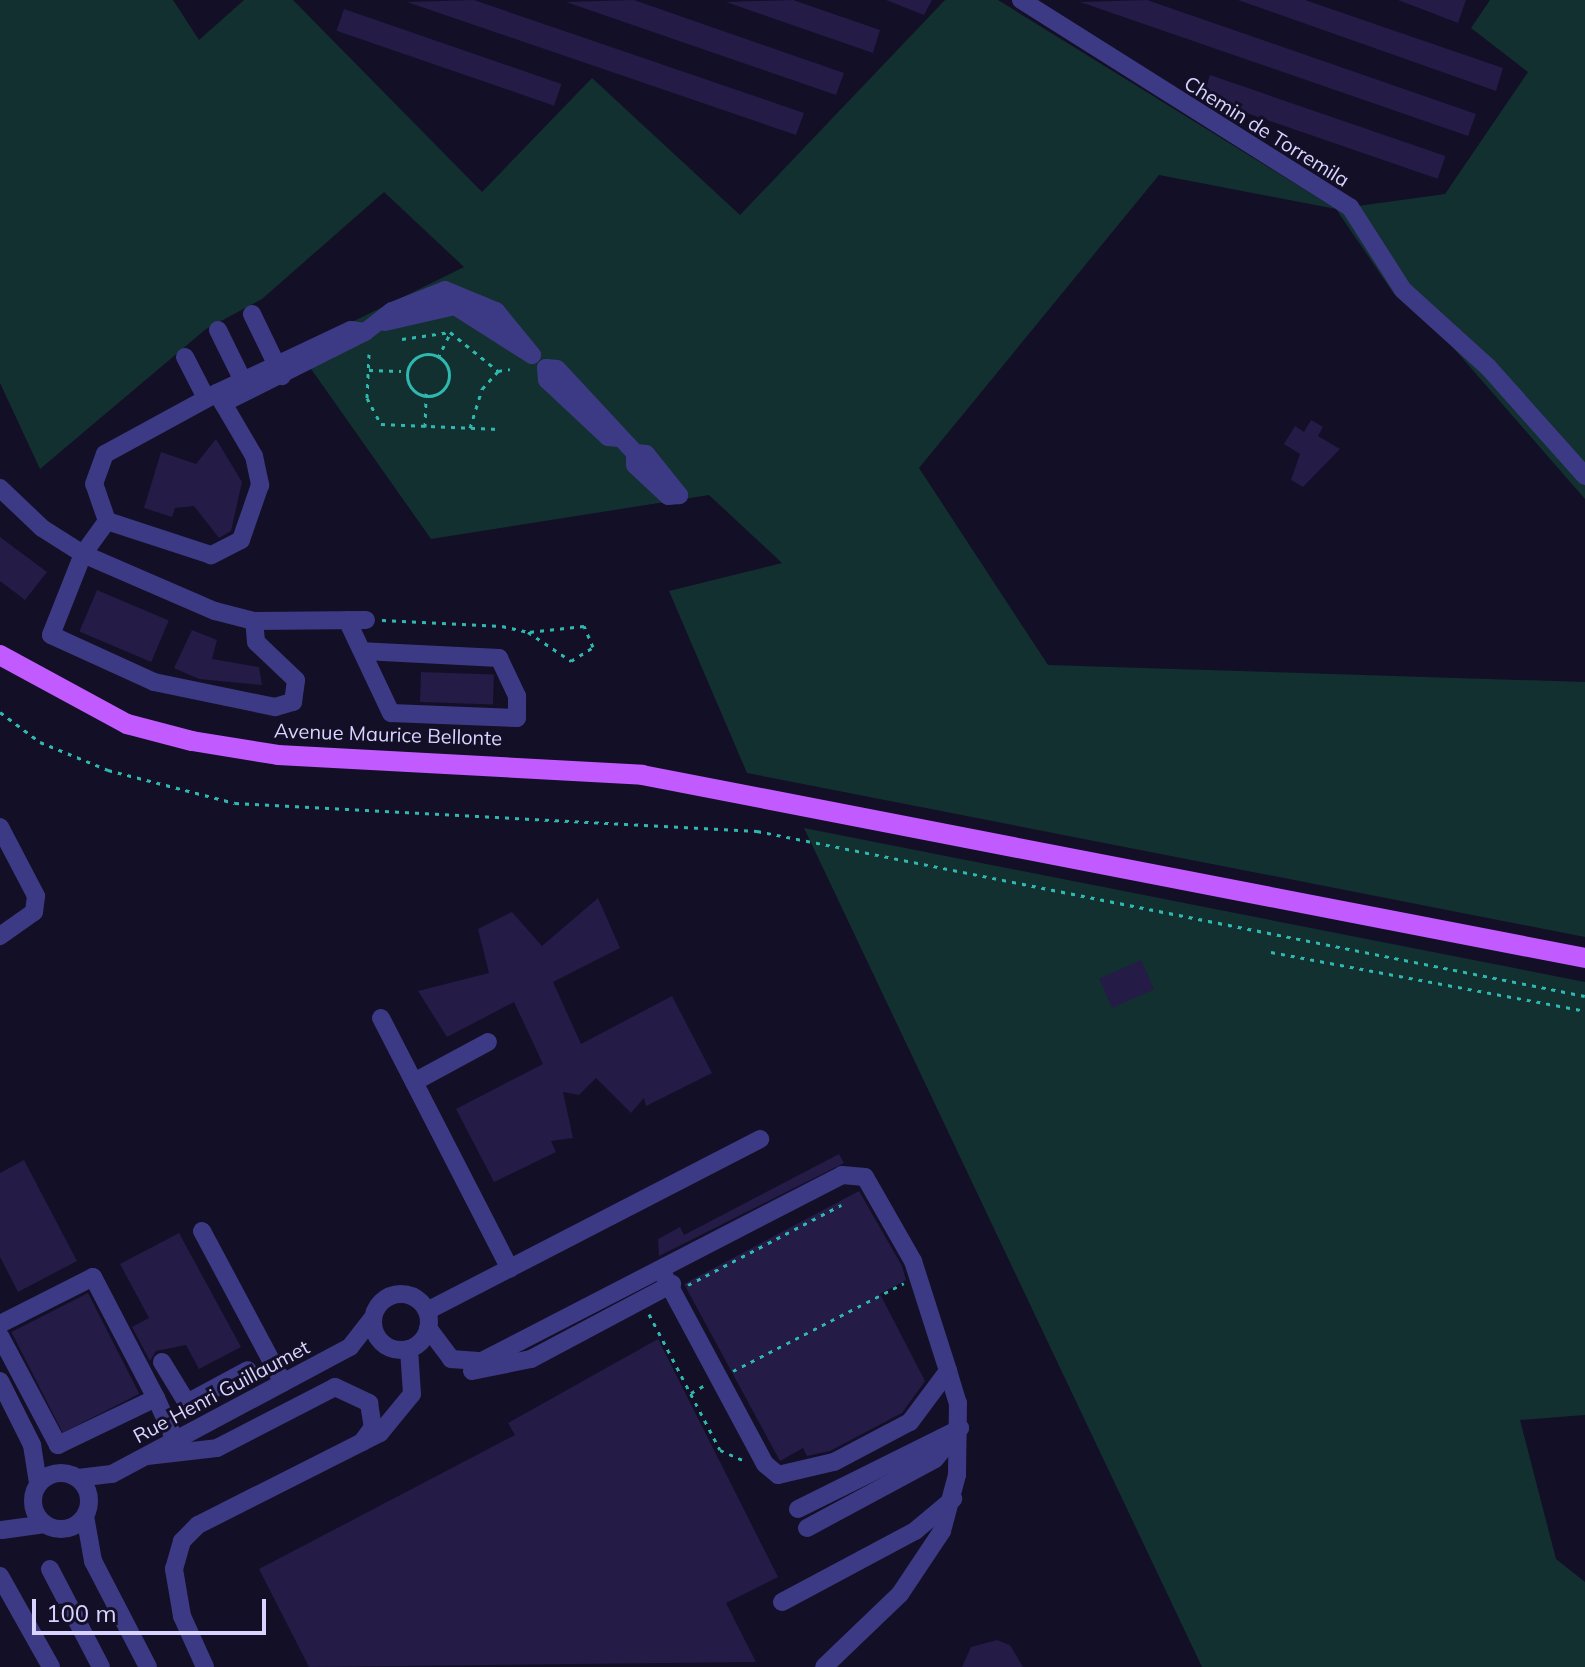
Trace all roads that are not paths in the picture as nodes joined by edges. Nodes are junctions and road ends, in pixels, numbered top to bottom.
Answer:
1 (1021, 0) edge
2 (252, 314) dead end
3 (218, 330) dead end
4 (185, 357) dead end
5 (279, 371) junction
6 (246, 386) junction
7 (215, 398) junction
8 (635, 453) dead end
9 (1585, 476) edge
10 (0, 488) edge
11 (107, 521) junction
12 (83, 554) junction
13 (347, 620) junction
14 (366, 620) road end
15 (254, 621) junction
16 (363, 651) junction
17 (0, 655) edge
18 (0, 827) edge
19 (0, 936) edge
20 (1585, 958) edge
21 (381, 1018) dead end
22 (488, 1042) dead end
23 (414, 1082) junction
24 (760, 1139) dead end
25 (202, 1231) dead end
26 (510, 1269) junction
27 (670, 1282) junction
28 (372, 1319) junction
29 (428, 1320) junction
30 (0, 1324) edge
31 (0, 1336) edge
32 (385, 1345) junction
33 (350, 1347) junction
34 (413, 1347) junction
35 (162, 1362) dead end
36 (248, 1370) dead end
37 (948, 1371) junction
38 (0, 1382) edge
39 (283, 1383) junction
40 (156, 1398) junction
41 (187, 1403) junction
42 (202, 1425) junction
43 (960, 1428) junction
44 (175, 1440) junction
45 (361, 1443) junction
46 (32, 1445) junction
47 (144, 1456) junction
48 (112, 1474) junction
49 (70, 1475) junction
50 (38, 1483) junction
51 (954, 1498) junction
52 (32, 1504) junction
53 (87, 1508) junction
54 (798, 1509) dead end
55 (52, 1527) junction
56 (807, 1528) dead end
57 (1, 1531) edge
58 (93, 1561) junction
59 (50, 1569) dead end
60 (0, 1576) edge
61 (782, 1602) dead end
62 (51, 1667) edge
63 (101, 1667) edge
64 (148, 1667) edge
65 (205, 1667) edge
66 (824, 1667) edge

1 - 9 street, Chemin de Torremila
2 - 5 street
3 - 6 street
4 - 7 street
5 - 6 street
5 - 8 street
6 - 7 street
7 - 11 street
7 - 11 street
10 - 12 street
11 - 12 street
12 - 15 street
12 - 15 street
13 - 14 street
13 - 15 street
13 - 16 street
16 - 16 street
17 - 20 main road, Avenue Maurice Bellonte
18 - 19 street
21 - 23 street
22 - 23 street
23 - 26 street
24 - 26 street
25 - 39 street
26 - 29 street
27 - 29 street
27 - 34 street
27 - 37 street
27 - 37 street
28 - 29 street
28 - 32 street
28 - 33 street, Rue Henri Guillaumet
29 - 34 street
30 - 40 street
31 - 40 street
32 - 33 street, Rue Henri Guillaumet
32 - 34 street
33 - 39 street, Rue Henri Guillaumet
34 - 45 street
35 - 41 street
36 - 41 street
37 - 43 street
38 - 46 street
39 - 42 street, Rue Henri Guillaumet
40 - 44 street
41 - 42 street
42 - 44 street, Rue Henri Guillaumet
43 - 51 street
43 - 54 street
43 - 56 street
44 - 47 street, Rue Henri Guillaumet
45 - 47 street
45 - 65 street
46 - 49 street
46 - 50 street
47 - 48 street, Rue Henri Guillaumet
48 - 49 street, Rue Henri Guillaumet
48 - 53 street, Rue Henri Guillaumet
49 - 50 street, Rue Henri Guillaumet
49 - 53 street
50 - 52 street
51 - 61 street
51 - 66 street
52 - 55 street
52 - 57 street
53 - 55 street
53 - 58 street
55 - 57 street
55 - 58 street
58 - 64 street
59 - 63 street
60 - 62 street

